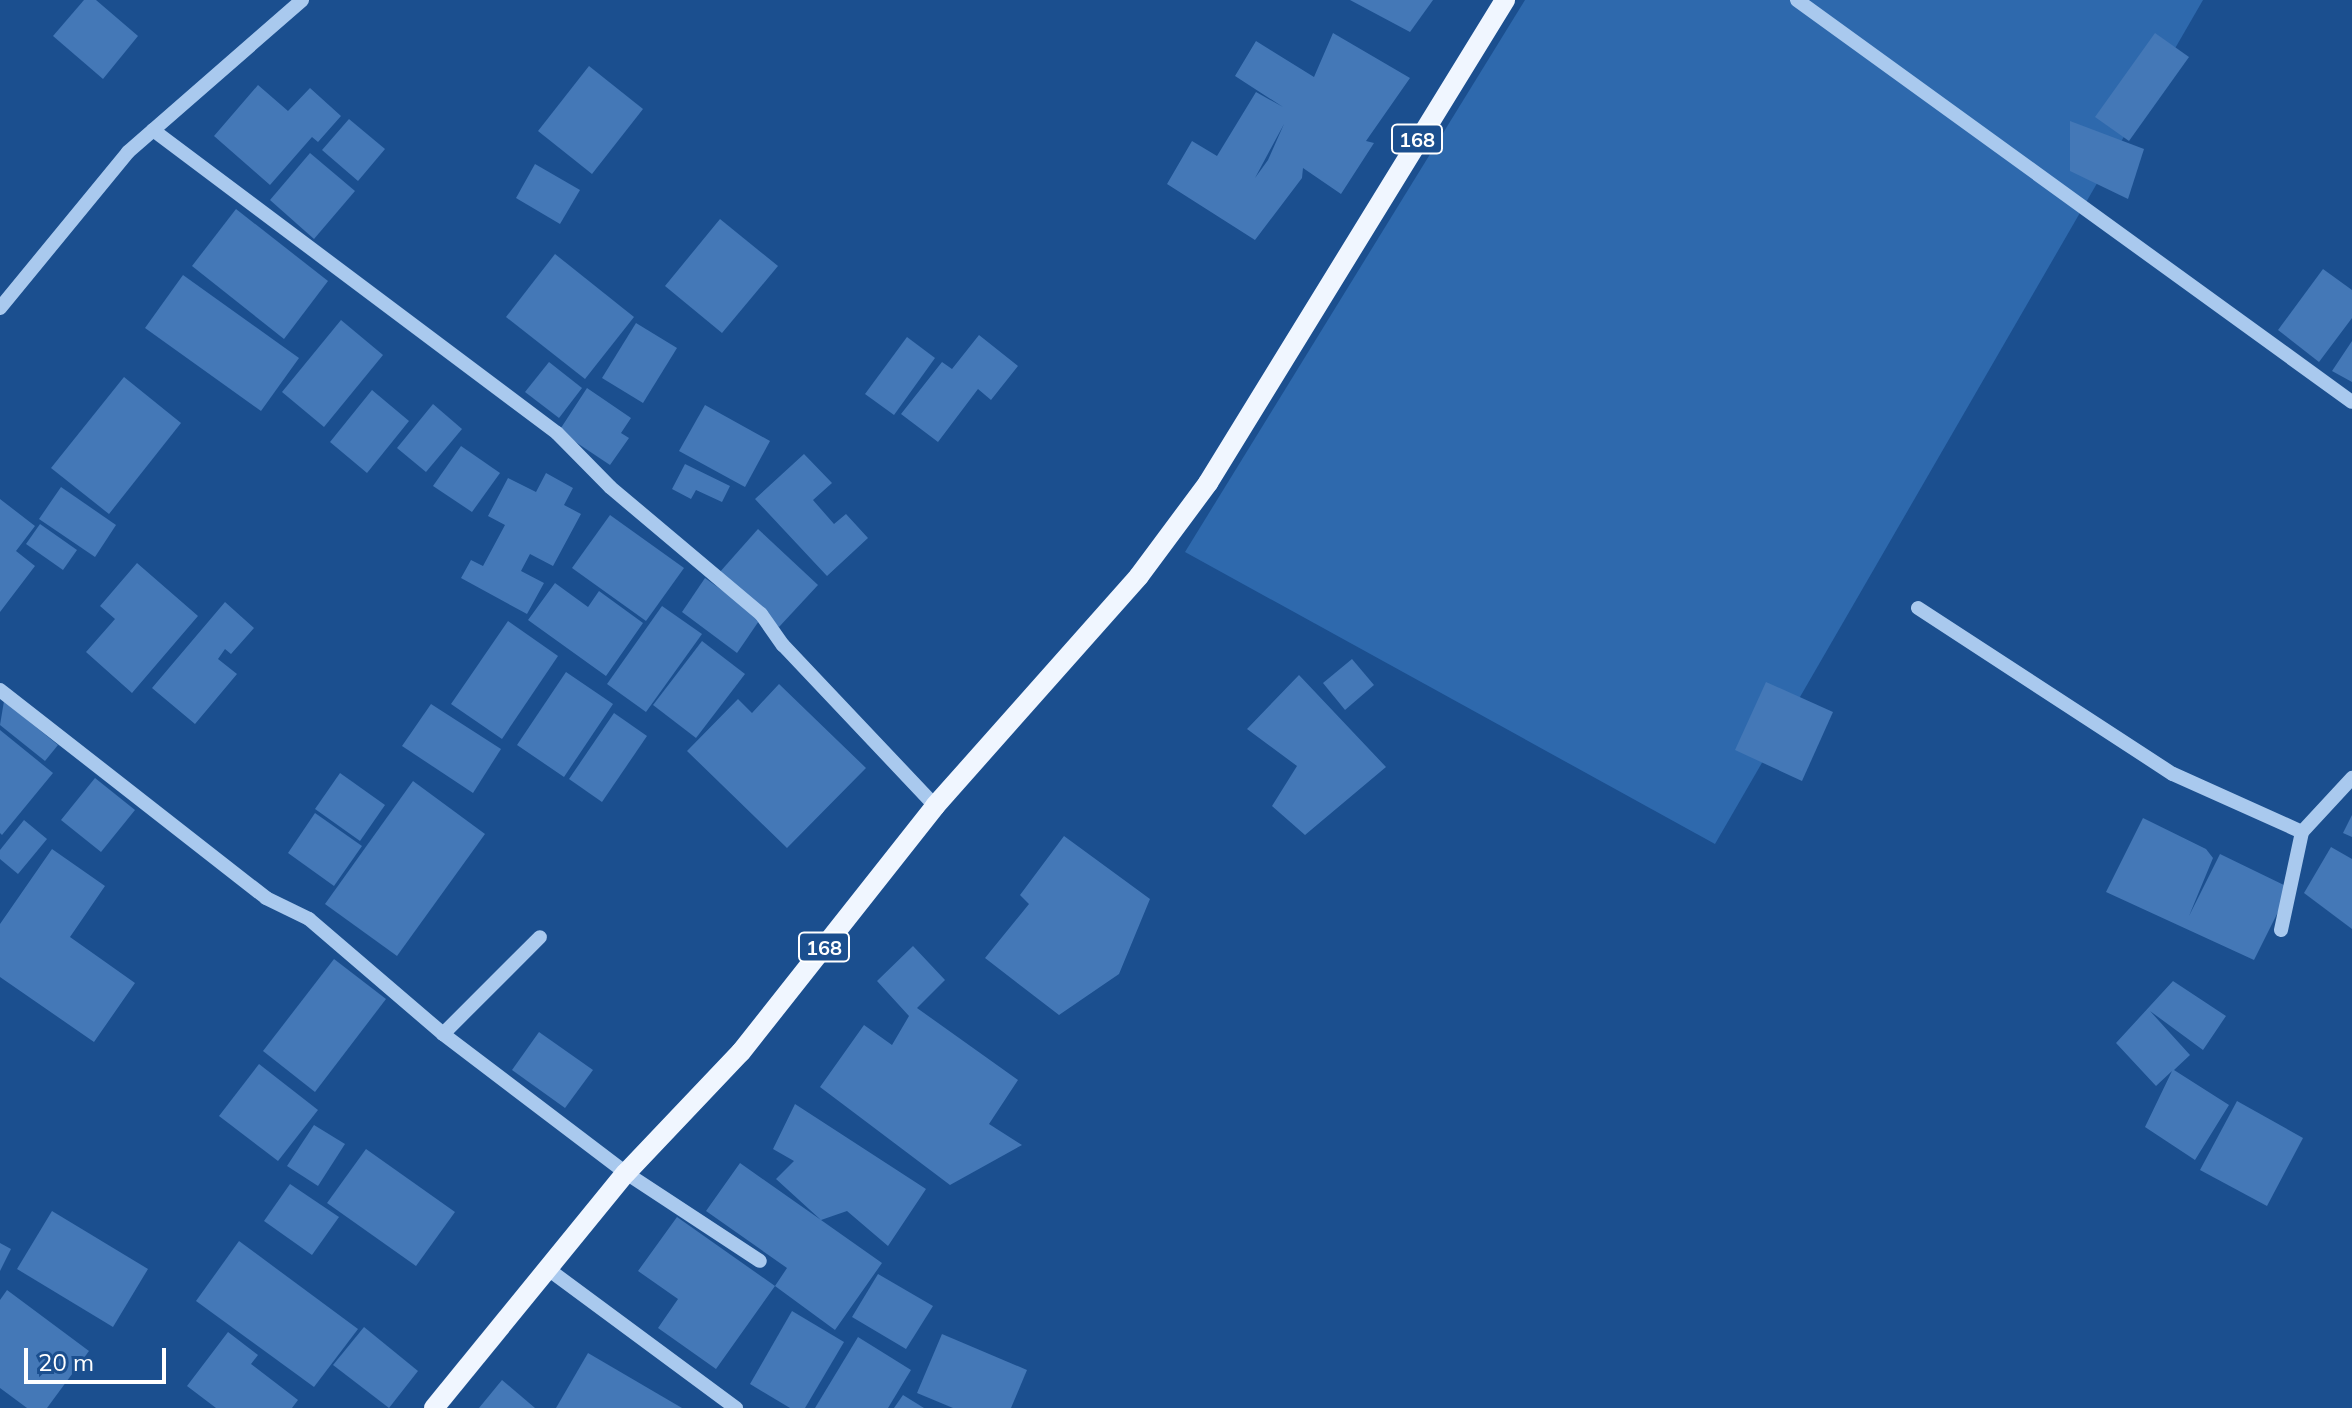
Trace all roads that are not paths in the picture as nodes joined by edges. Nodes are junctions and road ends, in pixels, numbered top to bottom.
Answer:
1 (302, 0) edge
2 (1505, 0) edge
3 (1797, 0) edge
4 (153, 130) junction
5 (0, 308) edge
6 (2352, 402) edge
7 (1918, 608) dead end
8 (0, 690) edge
9 (2352, 778) edge
10 (935, 806) junction
11 (2302, 832) junction
12 (2281, 930) dead end
13 (540, 937) dead end
14 (443, 1034) junction
15 (626, 1173) junction
16 (760, 1261) dead end
17 (548, 1269) junction
18 (434, 1408) edge
19 (736, 1408) edge

1 - 4 street
2 - 10 main road, 168
3 - 6 street
4 - 5 street
4 - 10 street
7 - 11 street
8 - 14 street
9 - 11 street
10 - 15 main road, 168
11 - 12 street
13 - 14 street
14 - 15 street
15 - 16 street
15 - 17 main road, 168
17 - 18 main road, 168
17 - 19 street

